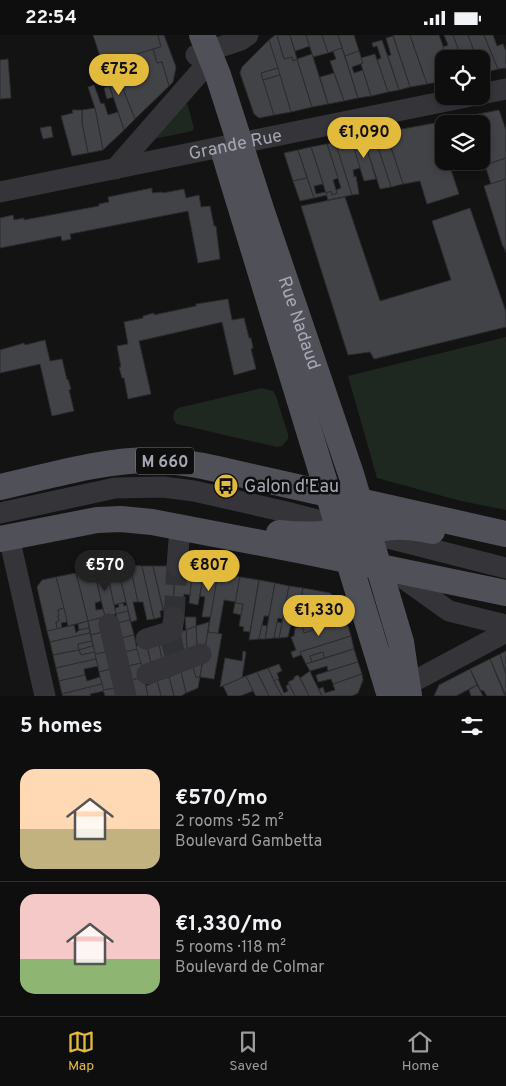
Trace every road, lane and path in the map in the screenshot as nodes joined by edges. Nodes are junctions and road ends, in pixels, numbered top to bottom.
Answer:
1 (248, 35) edge
2 (200, 50) edge
3 (506, 89) edge
4 (490, 92) edge
5 (435, 104) edge
6 (231, 146) junction
7 (115, 169) junction
8 (0, 192) edge
9 (0, 487) edge
10 (328, 494) junction
11 (359, 501) junction
12 (133, 520) junction
13 (180, 527) junction
14 (3, 529) edge
15 (348, 529) junction
16 (506, 534) edge
17 (506, 547) edge
18 (475, 559) junction
19 (348, 560) junction
20 (506, 564) edge
21 (177, 566) tunnel mouth
22 (506, 568) edge
23 (385, 569) junction
24 (506, 593) edge
25 (110, 624) dead end
26 (506, 625) edge
27 (506, 632) edge
28 (146, 639) dead end
29 (173, 640) junction
30 (201, 654) dead end
31 (147, 674) dead end
32 (397, 694) edge
33 (45, 696) edge
34 (126, 696) edge

1 - 2 street
2 - 6 main road
2 - 7 street
3 - 4 street
5 - 6 street, Grande Rue
6 - 7 street, Grande Rue
6 - 10 main road, Rue Nadaud
6 - 11 main road, Rue Nadaud
7 - 8 street, Grande Rue
9 - 10 main road, M 660
10 - 11 main road, M 660
10 - 15 main road, Rue Nadaud
11 - 15 main road
11 - 16 main road, M 660
12 - 13 main road
12 - 14 main road
12 - 15 main road
13 - 19 main road
13 - 21 street
14 - 15 street
14 - 33 street
15 - 17 main road
15 - 18 street
15 - 19 main road
15 - 23 main road
18 - 20 street
18 - 22 street
19 - 23 main road
19 - 32 main road
23 - 24 main road
23 - 26 street
23 - 32 main road
25 - 34 street
27 - 32 street
28 - 29 street
29 - 30 street
29 - 31 street

